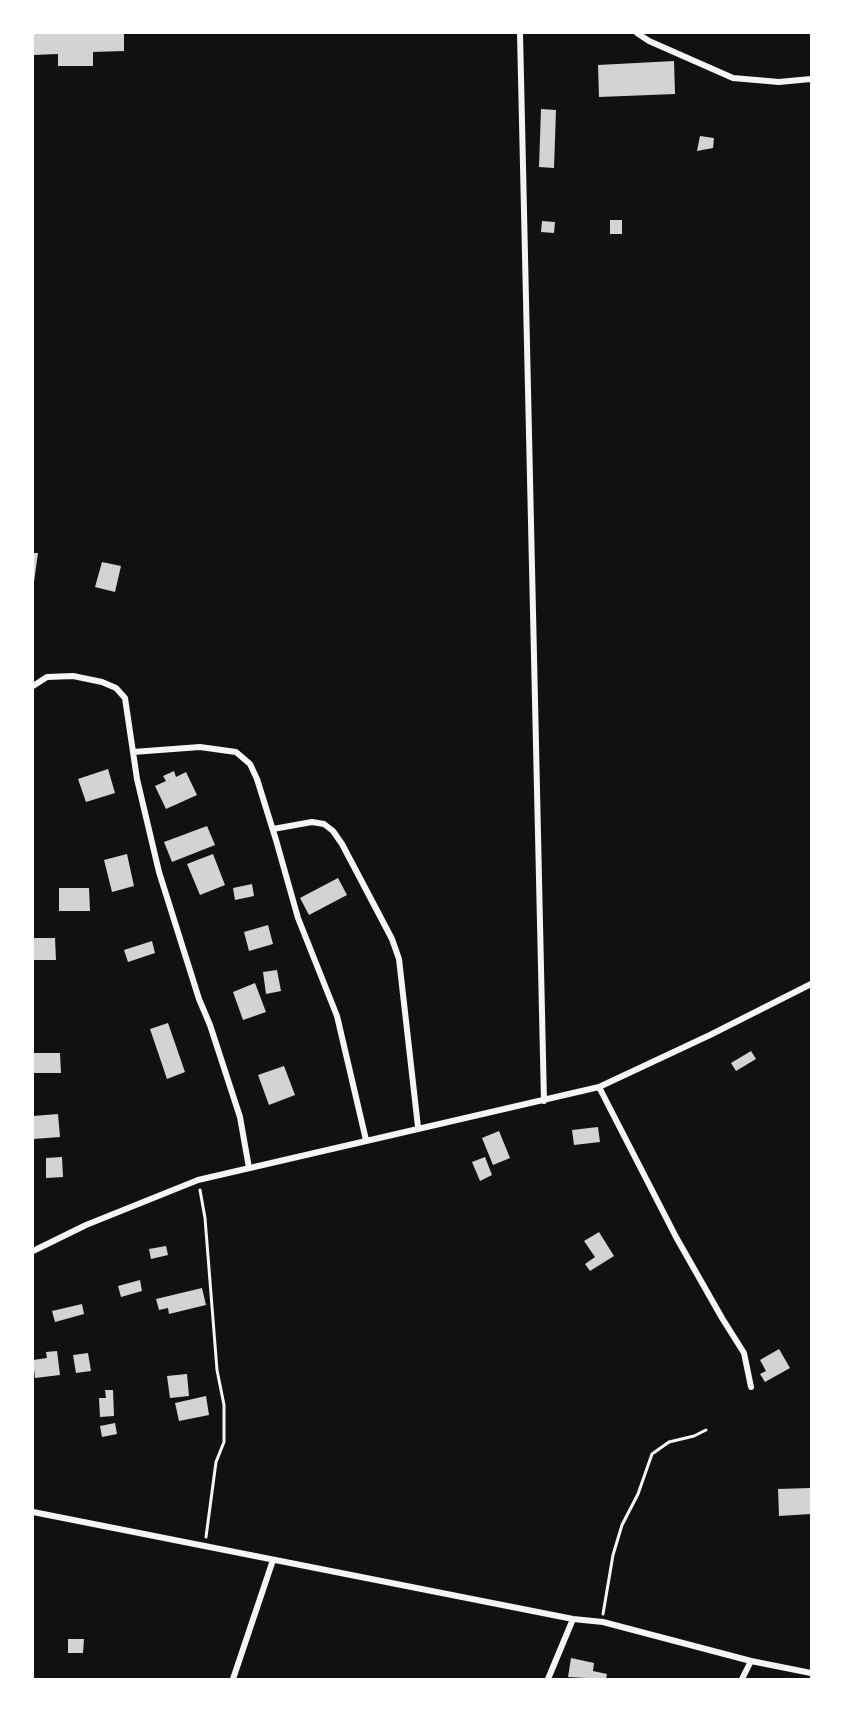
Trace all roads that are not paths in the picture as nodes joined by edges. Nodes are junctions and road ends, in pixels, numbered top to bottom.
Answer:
1 (520, 33) edge
2 (637, 33) edge
3 (811, 79) edge
4 (33, 686) edge
5 (133, 752) junction
6 (273, 829) junction
7 (811, 984) edge
8 (599, 1087) junction
9 (544, 1101) junction
10 (418, 1127) junction
11 (366, 1140) junction
12 (249, 1168) junction
13 (33, 1251) edge
14 (752, 1387) dead end
15 (33, 1512) edge
16 (273, 1560) junction
17 (573, 1619) junction
18 (751, 1661) junction
19 (811, 1673) edge
20 (233, 1679) edge
21 (548, 1679) edge
22 (742, 1679) edge

1 - 9 street
2 - 3 street
4 - 5 street
5 - 6 street
5 - 12 street
6 - 10 street
6 - 11 street
7 - 8 street
8 - 9 street
8 - 14 street
9 - 10 street
10 - 11 street
11 - 12 street
12 - 13 street
15 - 16 street
16 - 17 street
16 - 20 street
17 - 18 street
17 - 21 street
18 - 19 street
18 - 22 street

